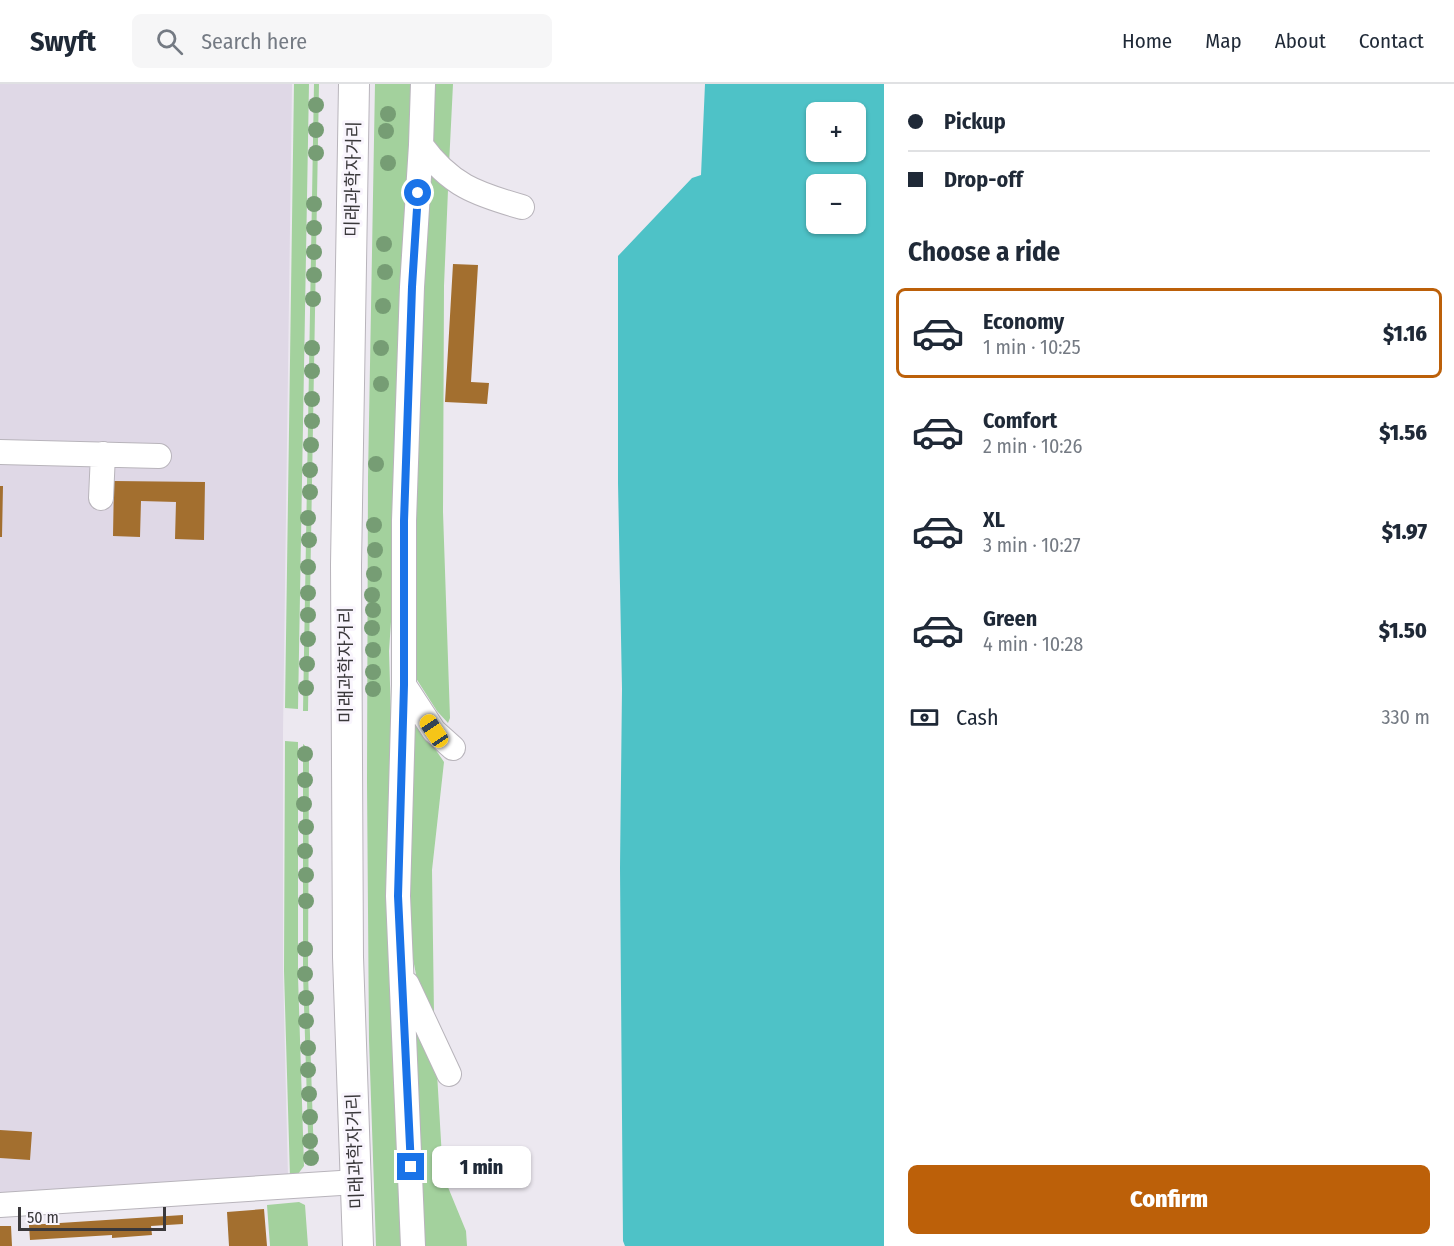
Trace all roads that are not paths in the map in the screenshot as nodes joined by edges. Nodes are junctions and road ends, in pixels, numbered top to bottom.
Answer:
1 (354, 84) edge
2 (423, 84) edge
3 (421, 145) junction
4 (522, 207) dead end
5 (0, 452) edge
6 (103, 454) junction
7 (159, 456) dead end
8 (101, 498) dead end
9 (404, 685) junction
10 (453, 748) dead end
11 (402, 973) junction
12 (449, 1074) dead end
13 (356, 1182) junction
14 (0, 1205) edge
15 (358, 1246) edge
16 (413, 1246) edge

1 - 13 main road, 미래과학자거리
2 - 3 street
3 - 4 street
3 - 9 street
5 - 6 street
6 - 7 street
6 - 8 street
9 - 10 street
9 - 11 street
11 - 12 street
11 - 16 street
13 - 14 street
13 - 15 main road, 미래과학자거리

